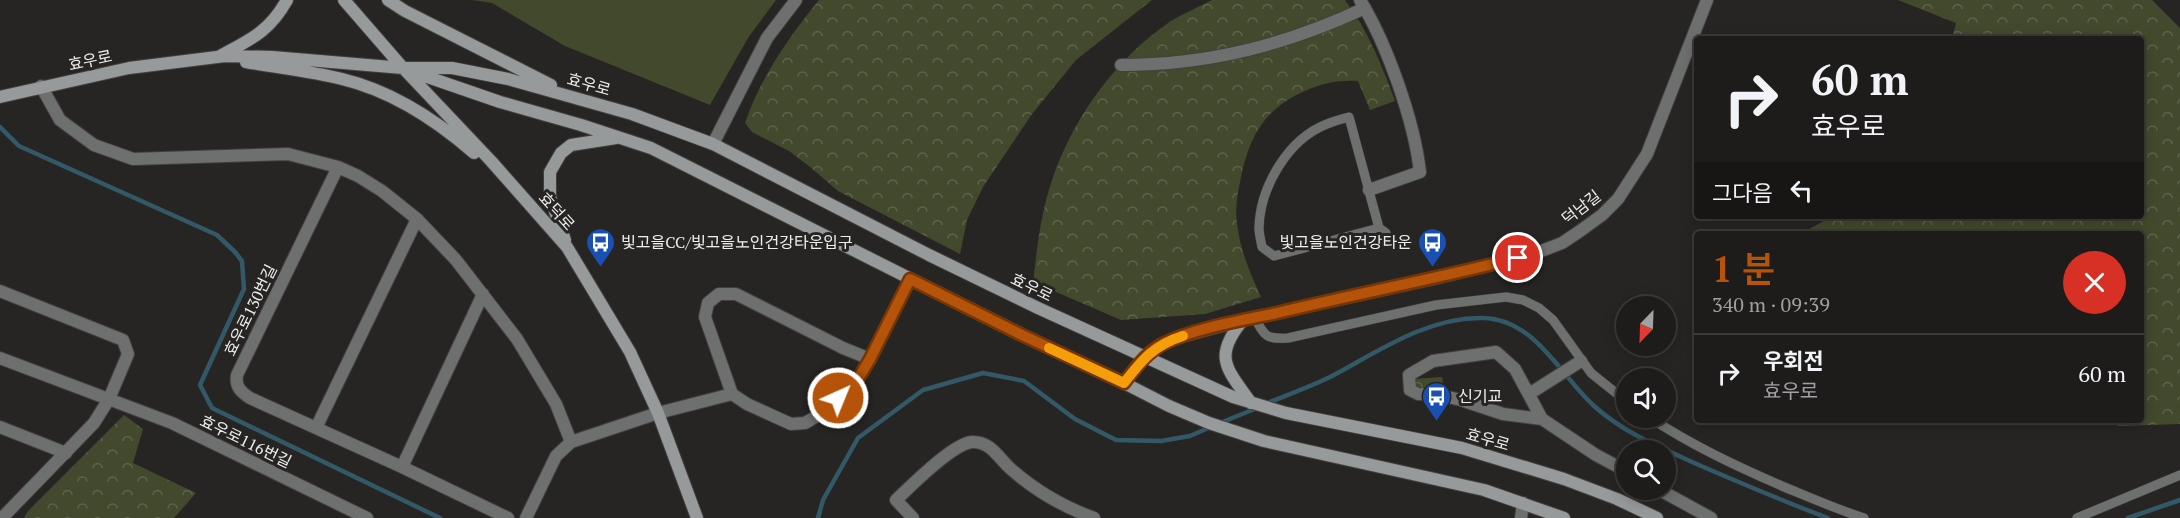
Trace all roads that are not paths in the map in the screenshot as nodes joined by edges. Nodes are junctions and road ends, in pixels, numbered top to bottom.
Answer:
1 (287, 0) edge
2 (344, 0) edge
3 (388, 0) edge
4 (796, 0) edge
5 (1707, 0) edge
6 (1362, 4) edge
7 (218, 57) junction
8 (1121, 65) dead end
9 (403, 68) junction
10 (41, 86) junction
11 (4, 95) edge
12 (574, 96) junction
13 (620, 137) junction
14 (713, 144) junction
15 (338, 167) junction
16 (510, 184) junction
17 (1369, 190) junction
18 (417, 219) junction
19 (567, 247) junction
20 (910, 279) junction
21 (0, 291) edge
22 (483, 294) junction
23 (1249, 319) junction
24 (1144, 357) junction
25 (0, 358) edge
26 (870, 359) junction
27 (1576, 363) junction
28 (1124, 383) junction
29 (1616, 393) edge
30 (732, 394) junction
31 (1529, 394) junction
32 (109, 399) junction
33 (1251, 403) junction
34 (658, 413) junction
35 (1542, 419) junction
36 (0, 427) edge
37 (316, 428) junction
38 (1665, 428) edge
39 (571, 442) junction
40 (66, 453) junction
41 (1616, 466) edge
42 (402, 467) junction
43 (2180, 475) edge
44 (1676, 499) edge
45 (1523, 503) junction
46 (2, 518) edge
47 (367, 518) edge
48 (508, 518) edge
49 (526, 518) edge
50 (697, 518) edge
51 (913, 518) edge
52 (1094, 518) edge
53 (1521, 518) edge
54 (1564, 518) edge
55 (1657, 518) edge
56 (1712, 518) edge
57 (1864, 518) edge
58 (2077, 518) edge

1 - 7 main road
2 - 9 main road, 효덕로
3 - 12 main road
4 - 14 street
5 - 23 street, 덕남길
6 - 8 street
6 - 17 street
7 - 9 main road, 효우로
7 - 10 main road, 효우로
7 - 16 main road
9 - 12 main road, 효우로
9 - 13 main road, 효우로
9 - 16 main road, 효덕로
10 - 11 main road, 효우로
10 - 15 street
12 - 14 main road, 효우로
13 - 19 main road
13 - 20 main road, 효우로
14 - 24 main road, 효우로
15 - 18 street
15 - 37 street, 효우로130번길
16 - 19 main road, 효덕로
17 - 17 lane
18 - 22 street
18 - 37 street
19 - 34 main road, 효덕로
20 - 26 street
20 - 28 main road, 효우로
21 - 32 street
22 - 39 street
22 - 42 street
23 - 24 street, 덕남길
23 - 27 lane
23 - 33 main road
24 - 28 street, 덕남길
24 - 33 main road, 효우로
25 - 32 street, 효우로116번길
26 - 30 street
26 - 30 street
27 - 29 lane
27 - 31 street
28 - 45 main road, 효우로
30 - 34 street
31 - 35 street
31 - 35 street
32 - 40 street
32 - 47 street, 효우로116번길
33 - 55 main road, 효우로
34 - 39 street
34 - 50 main road, 효덕로
35 - 41 street
36 - 40 street
37 - 42 street, 효우로130번길
38 - 57 lane
39 - 49 street
40 - 46 street
42 - 48 street, 효우로130번길
43 - 58 lane
44 - 56 street
45 - 53 street
45 - 54 main road, 효우로
51 - 52 street

